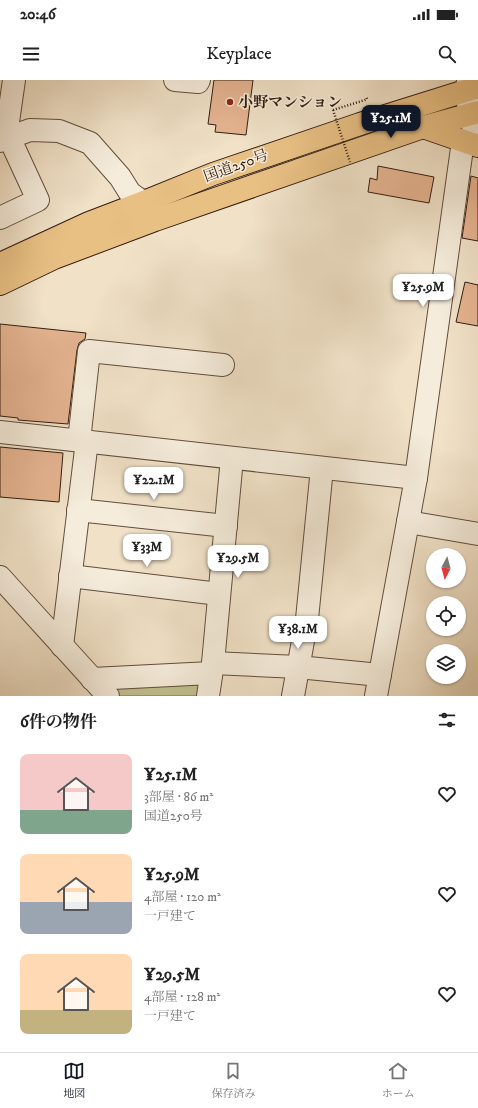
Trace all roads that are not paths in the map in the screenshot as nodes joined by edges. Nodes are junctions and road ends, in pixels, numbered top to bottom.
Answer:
1 (14, 80) edge
2 (175, 80) edge
3 (199, 80) edge
4 (471, 86) edge
5 (474, 113) edge
6 (360, 124) junction
7 (424, 127) junction
8 (5, 139) edge
9 (473, 141) edge
10 (144, 202) junction
11 (0, 218) edge
12 (0, 264) edge
13 (0, 284) edge
14 (223, 365) dead end
15 (0, 432) edge
16 (83, 441) junction
17 (232, 458) junction
18 (322, 468) junction
19 (416, 478) junction
20 (78, 510) junction
21 (408, 522) junction
22 (226, 526) junction
23 (478, 534) edge
24 (70, 576) junction
25 (0, 577) edge
26 (219, 594) junction
27 (62, 646) junction
28 (298, 667) junction
29 (212, 668) junction
30 (92, 679) junction
31 (378, 686) edge
32 (108, 696) edge
33 (208, 696) edge
34 (293, 696) edge

1 - 8 street
2 - 3 street
4 - 5 street
4 - 6 main road, 国道250号
5 - 7 main road, 国道250号
5 - 9 street
6 - 7 main road
6 - 10 main road, 国道250号
7 - 9 main road
7 - 13 main road, 国道250号
8 - 10 street
8 - 11 street
9 - 19 street
10 - 12 main road, 国道250号
14 - 16 street
15 - 16 street
16 - 17 street
16 - 20 street
17 - 18 street
17 - 22 street
18 - 19 street
18 - 28 street
19 - 21 street
20 - 22 street
20 - 24 street
21 - 23 street
21 - 31 street
22 - 26 street
24 - 26 street
24 - 27 street
25 - 27 street
26 - 29 street
27 - 30 street
28 - 29 street
28 - 31 street
28 - 34 street
29 - 30 street
29 - 33 street
30 - 32 street

